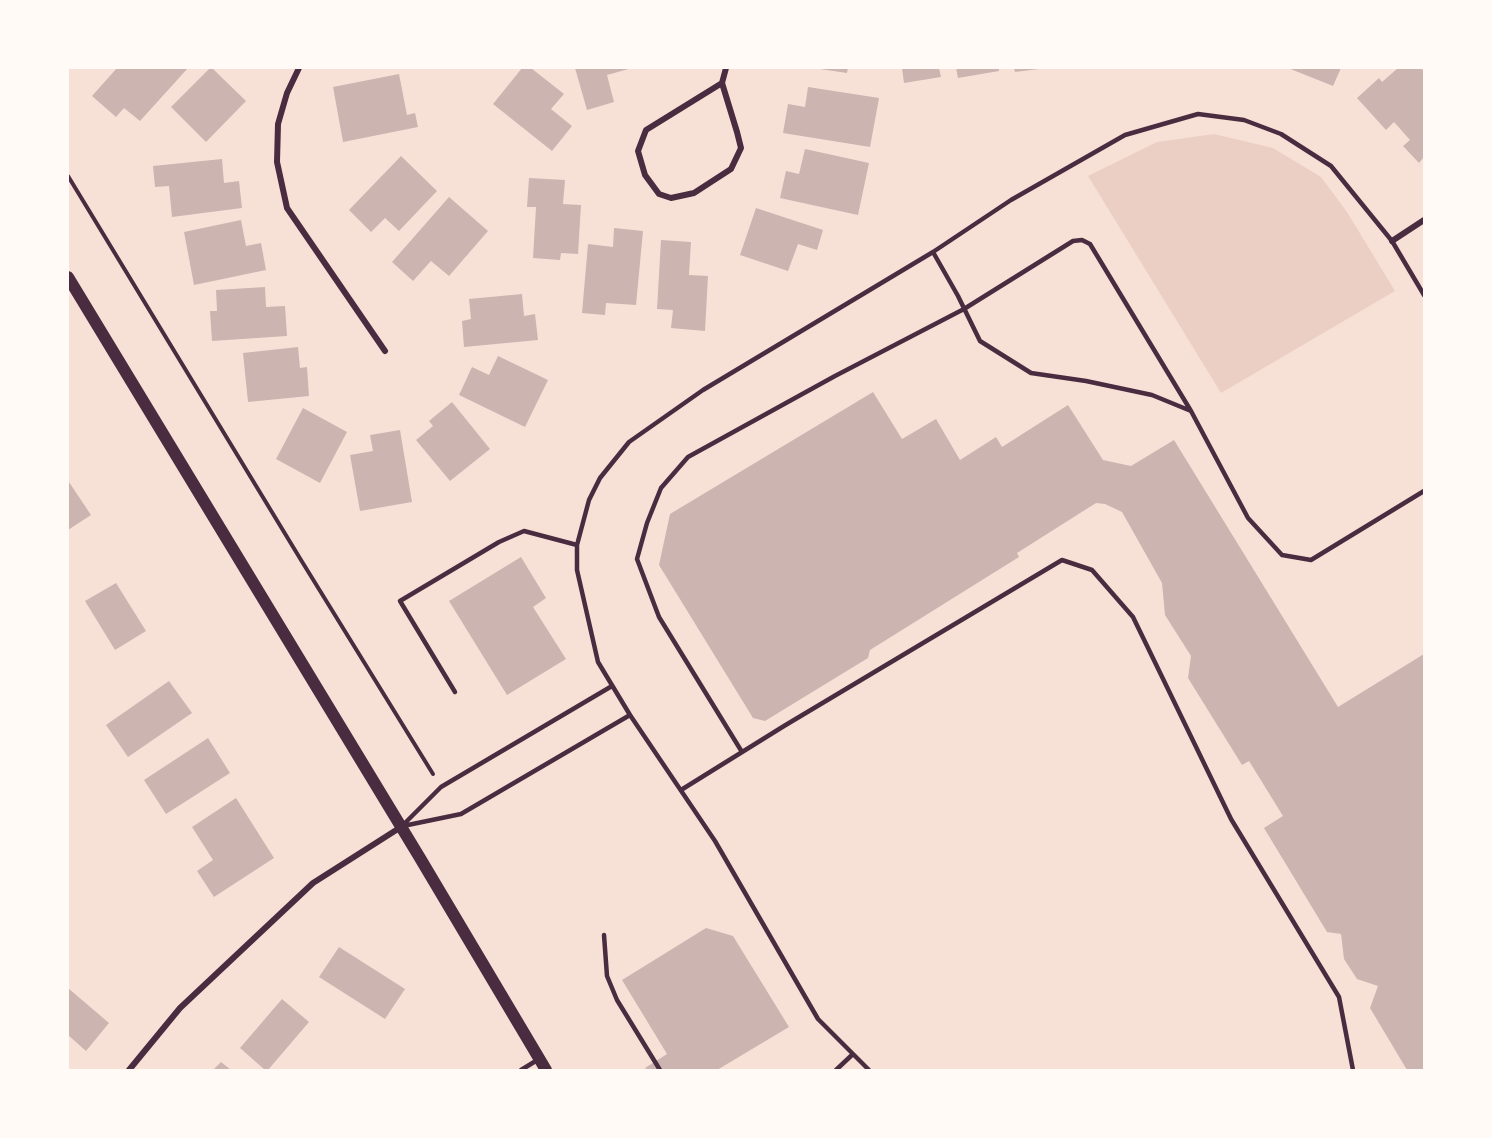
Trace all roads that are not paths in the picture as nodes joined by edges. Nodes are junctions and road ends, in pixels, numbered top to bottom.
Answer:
1 (299, 68) edge
2 (726, 68) edge
3 (722, 83) junction
4 (1425, 220) edge
5 (1392, 242) junction
6 (933, 252) junction
7 (68, 277) edge
8 (1425, 295) edge
9 (964, 309) junction
10 (385, 351) dead end
11 (1191, 411) junction
12 (1425, 491) edge
13 (577, 545) junction
14 (612, 686) junction
15 (455, 692) dead end
16 (630, 715) junction
17 (742, 752) junction
18 (681, 790) junction
19 (401, 827) junction
20 (604, 935) dead end
21 (853, 1054) junction
22 (539, 1059) junction
23 (129, 1071) edge
24 (521, 1071) edge
25 (546, 1071) edge
26 (660, 1071) edge
27 (836, 1071) edge
28 (869, 1071) edge
29 (1353, 1071) edge

1 - 10 street
2 - 3 street
3 - 3 street
4 - 5 street
5 - 6 lane
5 - 8 lane
6 - 9 lane
6 - 13 lane
7 - 19 main road
9 - 11 lane
9 - 11 lane
9 - 17 lane
11 - 12 lane
13 - 14 lane
13 - 15 lane
14 - 16 lane
14 - 19 lane
16 - 18 lane
16 - 19 lane
17 - 18 lane
17 - 29 lane
18 - 21 lane
19 - 22 main road
19 - 23 street
20 - 26 lane
21 - 27 lane
21 - 28 lane
22 - 24 lane
22 - 25 main road

